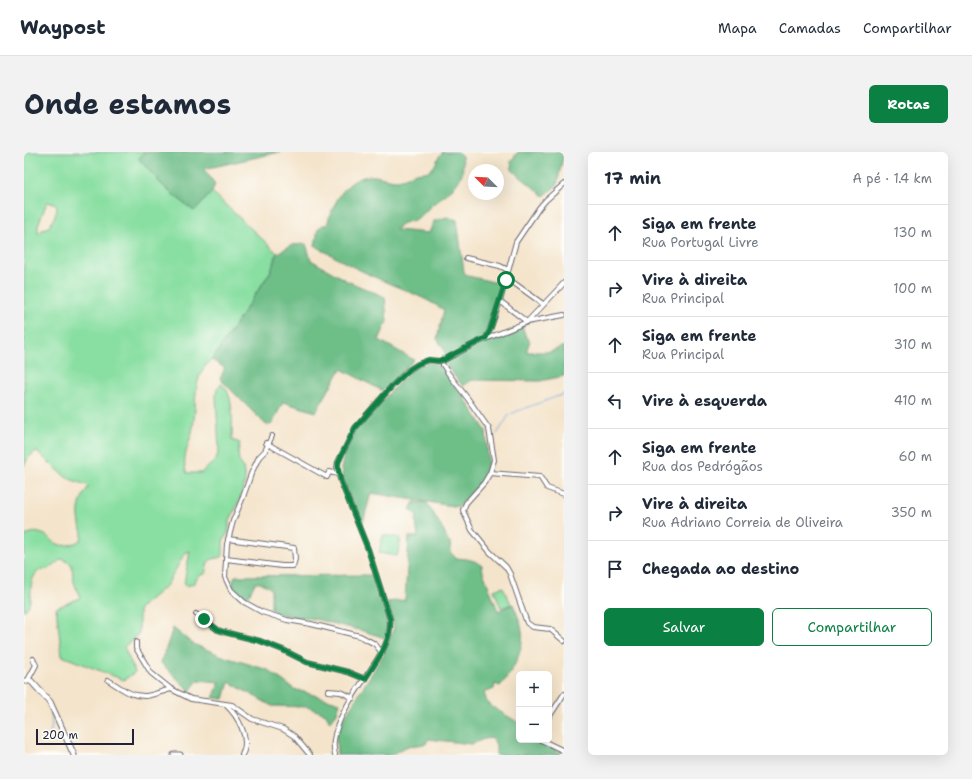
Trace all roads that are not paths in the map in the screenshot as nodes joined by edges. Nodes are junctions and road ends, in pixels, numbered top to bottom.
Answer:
1 (564, 184) edge
2 (466, 258) dead end
3 (508, 270) junction
4 (507, 278) junction
5 (564, 283) edge
6 (500, 301) junction
7 (543, 304) junction
8 (564, 315) edge
9 (527, 322) junction
10 (486, 338) junction
11 (443, 362) junction
12 (272, 436) dead end
13 (267, 444) junction
14 (490, 473) junction
15 (338, 474) junction
16 (564, 494) edge
17 (228, 538) junction
18 (226, 559) junction
19 (196, 614) dead end
20 (564, 641) edge
21 (136, 642) dead end
22 (382, 653) junction
23 (33, 659) dead end
24 (365, 679) junction
25 (26, 680) edge
26 (108, 680) dead end
27 (171, 688) junction
28 (328, 691) dead end
29 (564, 694) edge
30 (353, 698) junction
31 (226, 704) junction
32 (552, 712) edge
33 (547, 743) edge
34 (564, 751) edge
35 (243, 754) edge
36 (74, 755) edge
37 (174, 755) edge
38 (180, 755) edge
39 (310, 755) edge
40 (335, 755) edge

1 - 3 street
2 - 3 street
3 - 4 street
4 - 6 street
4 - 7 street
5 - 7 street
6 - 9 street
6 - 10 street
7 - 9 street
8 - 9 street
9 - 10 street
10 - 11 street
11 - 14 street
11 - 15 street
12 - 13 street
13 - 15 street
13 - 17 street
14 - 16 street
14 - 20 street
15 - 22 street
17 - 18 street
17 - 18 street
18 - 22 street
19 - 24 street
21 - 27 street
22 - 24 street
23 - 25 street
24 - 30 street
25 - 36 street
26 - 27 street
27 - 31 street
28 - 30 street
29 - 32 street
30 - 40 street
31 - 35 street
31 - 39 street
33 - 34 street
37 - 38 street

